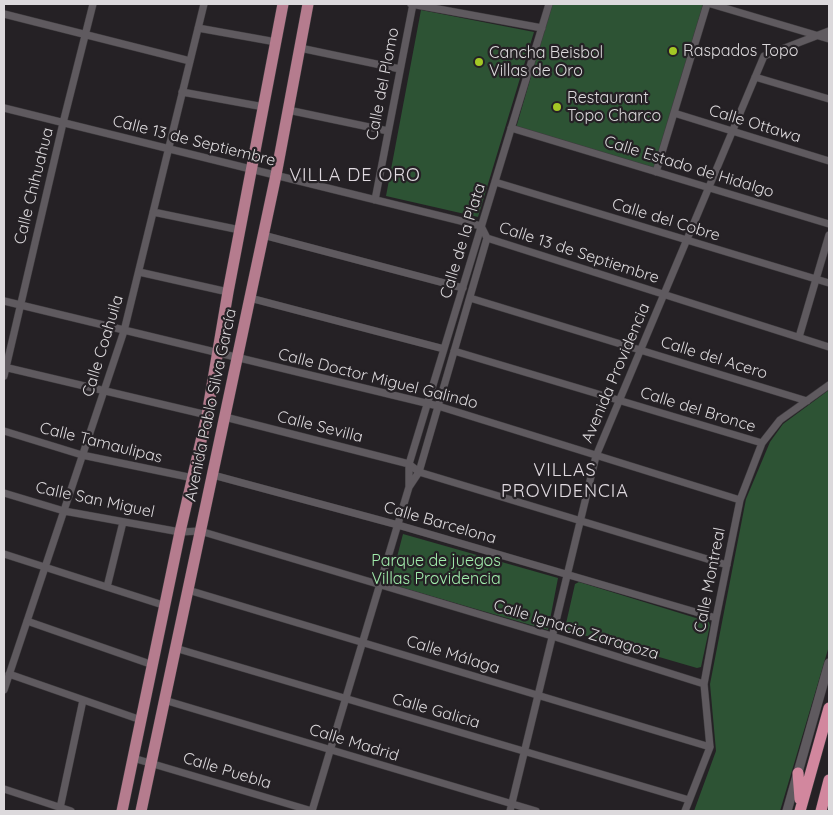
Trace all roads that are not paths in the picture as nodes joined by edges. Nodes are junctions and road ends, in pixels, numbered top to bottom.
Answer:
1 (93, 4) edge
2 (204, 4) edge
3 (283, 4) edge
4 (308, 4) edge
5 (412, 4) edge
6 (549, 4) edge
7 (709, 4) edge
8 (4, 14) edge
9 (198, 28) junction
10 (542, 28) junction
11 (829, 31) edge
12 (86, 35) junction
13 (818, 36) junction
14 (829, 39) edge
15 (276, 42) junction
16 (300, 48) junction
17 (190, 61) junction
18 (400, 69) junction
19 (755, 78) junction
20 (182, 92) junction
21 (829, 99) edge
22 (264, 107) junction
23 (4, 108) edge
24 (288, 110) junction
25 (674, 113) junction
26 (63, 123) junction
27 (511, 128) junction
28 (388, 131) junction
29 (733, 131) junction
30 (168, 149) junction
31 (829, 161) edge
32 (252, 170) junction
33 (656, 172) junction
34 (276, 175) junction
35 (495, 182) junction
36 (709, 188) junction
37 (375, 200) junction
38 (153, 212) junction
39 (829, 224) edge
40 (481, 226) junction
41 (240, 230) junction
42 (263, 235) junction
43 (829, 235) edge
44 (487, 238) junction
45 (687, 240) junction
46 (138, 272) junction
47 (816, 279) junction
48 (829, 283) edge
49 (463, 288) junction
50 (228, 292) junction
51 (664, 294) junction
52 (250, 298) junction
53 (470, 298) junction
54 (4, 301) edge
55 (20, 305) junction
56 (124, 331) junction
57 (799, 337) junction
58 (829, 347) edge
59 (444, 349) junction
60 (640, 350) junction
61 (454, 351) junction
62 (217, 353) junction
63 (237, 358) junction
64 (5, 367) edge
65 (4, 376) edge
66 (829, 385) edge
67 (104, 390) junction
68 (619, 401) junction
69 (807, 401) junction
70 (428, 404) junction
71 (438, 406) junction
72 (207, 415) junction
73 (225, 417) junction
74 (4, 431) edge
75 (762, 443) junction
76 (82, 455) junction
77 (596, 456) junction
78 (409, 464) junction
79 (418, 472) junction
80 (213, 475) junction
81 (193, 478) junction
82 (409, 487) junction
83 (4, 493) edge
84 (740, 500) junction
85 (64, 511) junction
86 (580, 521) junction
87 (123, 522) junction
88 (398, 525) junction
89 (200, 531) junction
90 (180, 532) junction
91 (4, 554) edge
92 (727, 565) junction
93 (45, 567) junction
94 (567, 574) junction
95 (380, 584) junction
96 (107, 587) junction
97 (188, 590) junction
98 (166, 606) junction
99 (716, 618) junction
100 (27, 621) junction
101 (552, 636) junction
102 (362, 642) junction
103 (175, 648) junction
104 (829, 663) edge
105 (153, 664) junction
106 (9, 674) junction
107 (704, 684) junction
108 (4, 690) edge
109 (538, 695) junction
110 (346, 698) junction
111 (83, 700) junction
112 (164, 700) junction
113 (829, 708) edge
114 (141, 720) junction
115 (710, 747) junction
116 (330, 750) junction
117 (525, 751) junction
118 (133, 758) junction
119 (150, 763) junction
120 (798, 773) junction
121 (829, 780) edge
122 (4, 790) edge
123 (689, 800) junction
124 (60, 808) junction
125 (511, 808) edge
126 (801, 809) edge
127 (71, 811) edge
128 (122, 811) edge
129 (141, 811) edge
130 (312, 811) edge
131 (536, 811) edge
132 (684, 811) edge
133 (787, 811) edge
134 (821, 811) edge

1 - 12 street, Calle Chihuahua
2 - 9 street, Calle Coahuila
3 - 15 main road, Avenida Pablo Silva García
4 - 16 main road, Avenida Pablo Silva García
5 - 10 street
5 - 18 street, Calle del Plomo
6 - 10 street, Calle de la Plata
7 - 13 street
7 - 25 street
8 - 12 street
9 - 15 street
9 - 17 street, Calle Coahuila
10 - 27 street, Calle de la Plata
11 - 13 street, Avenida Providencia
12 - 17 street
12 - 26 street, Calle Chihuahua
13 - 14 street
13 - 19 street, Avenida Providencia
15 - 22 main road, Avenida Pablo Silva García
16 - 18 street
16 - 24 main road, Avenida Pablo Silva García
17 - 20 street, Calle Coahuila
18 - 28 street, Calle del Plomo
19 - 21 street
19 - 29 street, Avenida Providencia
20 - 22 street
20 - 30 street, Calle Coahuila
22 - 32 main road, Avenida Pablo Silva García
23 - 26 street, Calle 13 de Septiembre
24 - 28 street
24 - 34 main road, Avenida Pablo Silva García
25 - 29 street, Calle Ottawa
25 - 33 street
26 - 30 street, Calle 13 de Septiembre
26 - 55 street, Calle Chihuahua
27 - 33 street, Calle Estado de Hidalgo
27 - 35 street, Calle de la Plata
28 - 37 street, Calle del Plomo
29 - 31 street, Calle Ottawa
29 - 36 street, Avenida Providencia
30 - 32 street, Calle 13 de Septiembre
30 - 38 street, Calle Coahuila
32 - 34 street, Calle 13 de Septiembre
32 - 41 main road, Avenida Pablo Silva García
33 - 36 street, Calle Estado de Hidalgo
34 - 37 street, Calle 13 de Septiembre
34 - 42 main road, Avenida Pablo Silva García
35 - 40 street, Calle de la Plata
35 - 45 street, Calle del Cobre
36 - 39 street, Calle Estado de Hidalgo
36 - 45 street, Avenida Providencia
37 - 40 street, Calle 13 de Septiembre
38 - 41 street
38 - 46 street, Calle Coahuila
40 - 44 street, Calle 13 de Septiembre
40 - 49 street, Calle de la Plata
41 - 50 main road, Avenida Pablo Silva García
42 - 49 street
42 - 52 main road, Avenida Pablo Silva García
43 - 47 street
44 - 51 street, Calle 13 de Septiembre
44 - 53 street, Calle de la Plata
45 - 47 street, Calle del Cobre
45 - 51 street, Avenida Providencia
46 - 50 street
46 - 56 street, Calle Coahuila
47 - 48 street, Calle del Cobre
47 - 57 street
49 - 59 street, Calle de la Plata
50 - 62 main road, Avenida Pablo Silva García
51 - 57 street, Calle 13 de Septiembre
51 - 60 street, Avenida Providencia
52 - 59 street
52 - 63 main road, Avenida Pablo Silva García
53 - 60 street, Calle del Acero
53 - 61 street, Calle de la Plata
54 - 55 street, Calle Doctor Miguel Galindo
55 - 56 street, Calle Doctor Miguel Galindo
55 - 64 street, Calle Chihuahua
56 - 62 street, Calle Doctor Miguel Galindo
56 - 67 street, Calle Coahuila
57 - 58 street, Calle 13 de Septiembre
59 - 70 street, Calle de la Plata
60 - 68 street, Avenida Providencia
60 - 69 street, Calle del Acero
61 - 68 street, Calle del Bronce
61 - 71 street, Calle de la Plata
62 - 63 street, Calle Doctor Miguel Galindo
62 - 72 main road, Avenida Pablo Silva García
63 - 70 street, Calle Doctor Miguel Galindo
63 - 73 main road, Avenida Pablo Silva García
64 - 65 street, Calle Chihuahua
64 - 67 street
66 - 69 street, Calle Montreal
67 - 72 street
67 - 76 street, Calle Coahuila
68 - 75 street, Calle del Bronce
68 - 77 street, Avenida Providencia
69 - 75 street, Calle Montreal
70 - 71 street, Calle Doctor Miguel Galindo
70 - 78 street, Calle de la Plata
71 - 77 street, Calle Doctor Miguel Galindo
71 - 79 street, Calle de la Plata
72 - 81 main road, Avenida Pablo Silva García
73 - 78 street, Calle Sevilla
73 - 80 main road, Avenida Pablo Silva García
74 - 76 street, Calle Tamaulipas
75 - 84 street, Calle Montreal
76 - 81 street, Calle Tamaulipas
76 - 85 street, Calle Coahuila
77 - 84 street, Calle Doctor Miguel Galindo
77 - 86 street, Avenida Providencia
78 - 79 street
78 - 82 street, Calle de la Plata
79 - 82 street, Calle de la Plata
79 - 86 street
80 - 88 street, Calle Barcelona
80 - 89 main road, Avenida Pablo Silva García
81 - 90 main road, Avenida Pablo Silva García
82 - 88 street, Calle de la Plata
83 - 85 street, Calle San Miguel
84 - 92 street, Calle Montreal
85 - 87 street, Calle San Miguel
85 - 93 street, Calle Coahuila
86 - 92 street
86 - 94 street, Avenida Providencia
87 - 90 street, Calle San Miguel
87 - 96 street
88 - 94 street, Calle Barcelona
88 - 95 street, Calle de la Plata
89 - 90 street, Calle Ignacio Zaragoza
89 - 95 street, Calle Ignacio Zaragoza
89 - 97 main road, Avenida Pablo Silva García
90 - 98 main road, Avenida Pablo Silva García
91 - 93 street
92 - 99 street, Calle Montreal
93 - 96 street
93 - 100 street, Calle Coahuila
94 - 99 street, Calle Barcelona
94 - 101 street, Avenida Providencia
95 - 101 street, Calle Ignacio Zaragoza
95 - 102 street, Calle de la Plata
96 - 98 street
97 - 102 street, Calle Málaga
97 - 103 main road, Avenida Pablo Silva García
98 - 105 main road, Avenida Pablo Silva García
99 - 107 street, Calle Montreal
100 - 105 street
100 - 106 street, Calle Coahuila
101 - 107 street, Calle Ignacio Zaragoza
101 - 109 street, Avenida Providencia
102 - 109 street, Calle Málaga
102 - 110 street, Calle de la Plata
103 - 110 street, Calle Galicia
103 - 112 main road, Avenida Pablo Silva García
104 - 120 street
105 - 114 main road, Avenida Pablo Silva García
106 - 108 street, Calle Coahuila
106 - 111 street
107 - 115 street, Calle Montreal
109 - 115 street, Calle Málaga
109 - 117 street, Avenida Providencia
110 - 116 street, Calle de la Plata
110 - 117 street, Calle Galicia
111 - 114 street
111 - 124 street
112 - 116 street, Calle Madrid
112 - 119 main road, Avenida Pablo Silva García
113 - 126 highway
114 - 118 main road, Avenida Pablo Silva García
115 - 123 street, Calle Montreal
116 - 125 street, Calle Madrid
116 - 130 street, Calle de la Plata
117 - 123 street, Calle Galicia
117 - 125 street, Avenida Providencia
118 - 119 street, Calle Puebla
118 - 128 main road, Avenida Pablo Silva García
119 - 129 main road, Avenida Pablo Silva García
119 - 130 street, Calle Puebla
120 - 126 highway
120 - 133 street
121 - 134 highway
122 - 124 street
123 - 132 street, Calle Montreal
124 - 127 street
125 - 131 street, Calle Madrid

